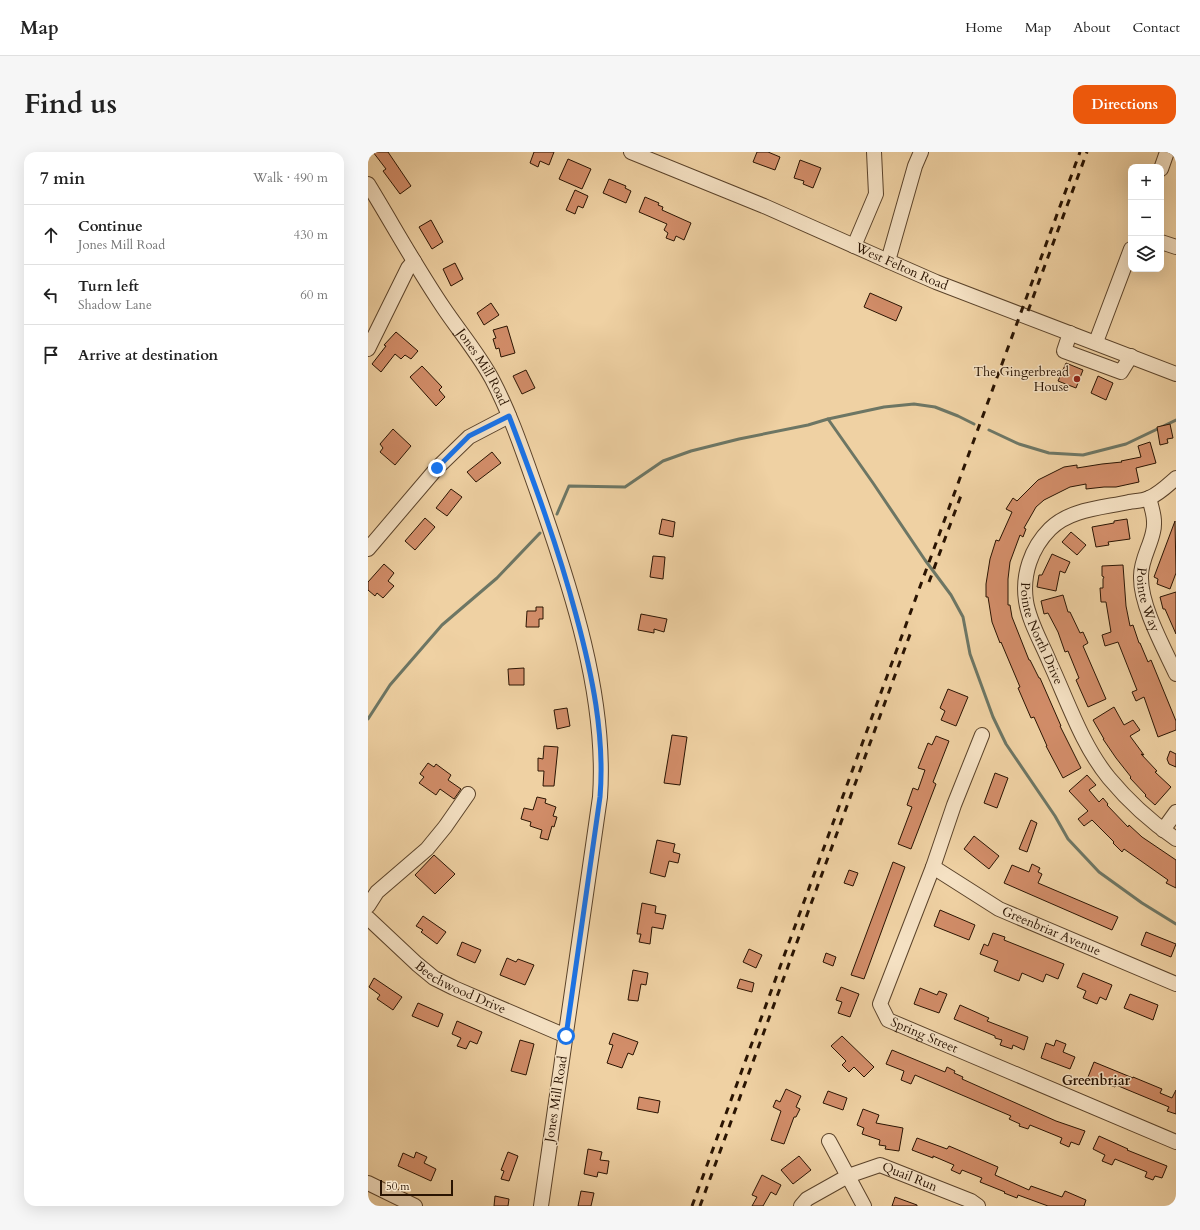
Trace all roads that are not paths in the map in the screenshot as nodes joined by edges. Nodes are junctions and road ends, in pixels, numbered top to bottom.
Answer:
1 (631, 152) edge
2 (874, 152) edge
3 (921, 152) edge
4 (1167, 152) edge
5 (1163, 164) edge
6 (368, 184) edge
7 (1164, 243) edge
8 (854, 246) junction
9 (1176, 248) edge
10 (1128, 257) edge
11 (414, 261) junction
12 (888, 262) junction
13 (1070, 333) junction
14 (1096, 342) junction
15 (368, 349) edge
16 (1131, 356) junction
17 (1176, 374) edge
18 (509, 416) junction
19 (1176, 478) edge
20 (1149, 498) junction
21 (368, 548) edge
22 (1176, 674) edge
23 (982, 735) dead end
24 (468, 794) dead end
25 (1176, 812) edge
26 (1163, 830) junction
27 (1176, 840) edge
28 (933, 867) junction
29 (368, 906) edge
30 (368, 918) edge
31 (1176, 984) edge
32 (566, 1036) junction
33 (829, 1141) dead end
34 (1176, 1142) edge
35 (848, 1176) junction
36 (369, 1186) edge
37 (415, 1206) edge
38 (541, 1206) edge
39 (801, 1206) edge
40 (864, 1206) edge
41 (978, 1206) edge

1 - 8 street, West Felton Road
2 - 8 street
3 - 12 street
4 - 5 street
6 - 11 street, Jones Mill Road
7 - 9 street
8 - 12 street, West Felton Road
10 - 14 street
11 - 15 street
11 - 18 street, Jones Mill Road
12 - 13 street, West Felton Road
13 - 14 street, West Felton Road
13 - 16 street
14 - 16 street, West Felton Road
16 - 17 street, West Felton Road
18 - 21 street
18 - 32 street, Jones Mill Road
19 - 20 street, Pointe North Drive
20 - 22 street, Pointe Way
20 - 26 street, Pointe North Drive
23 - 28 street, Spring Street
24 - 29 street
25 - 26 street
26 - 27 street, Pointe North Drive
28 - 31 street, Greenbriar Avenue
28 - 34 street, Spring Street
30 - 32 street, Beechwood Drive
32 - 38 street, Jones Mill Road
33 - 35 street
35 - 39 street, Quail Run
35 - 40 street
35 - 41 street, Quail Run
36 - 37 street

